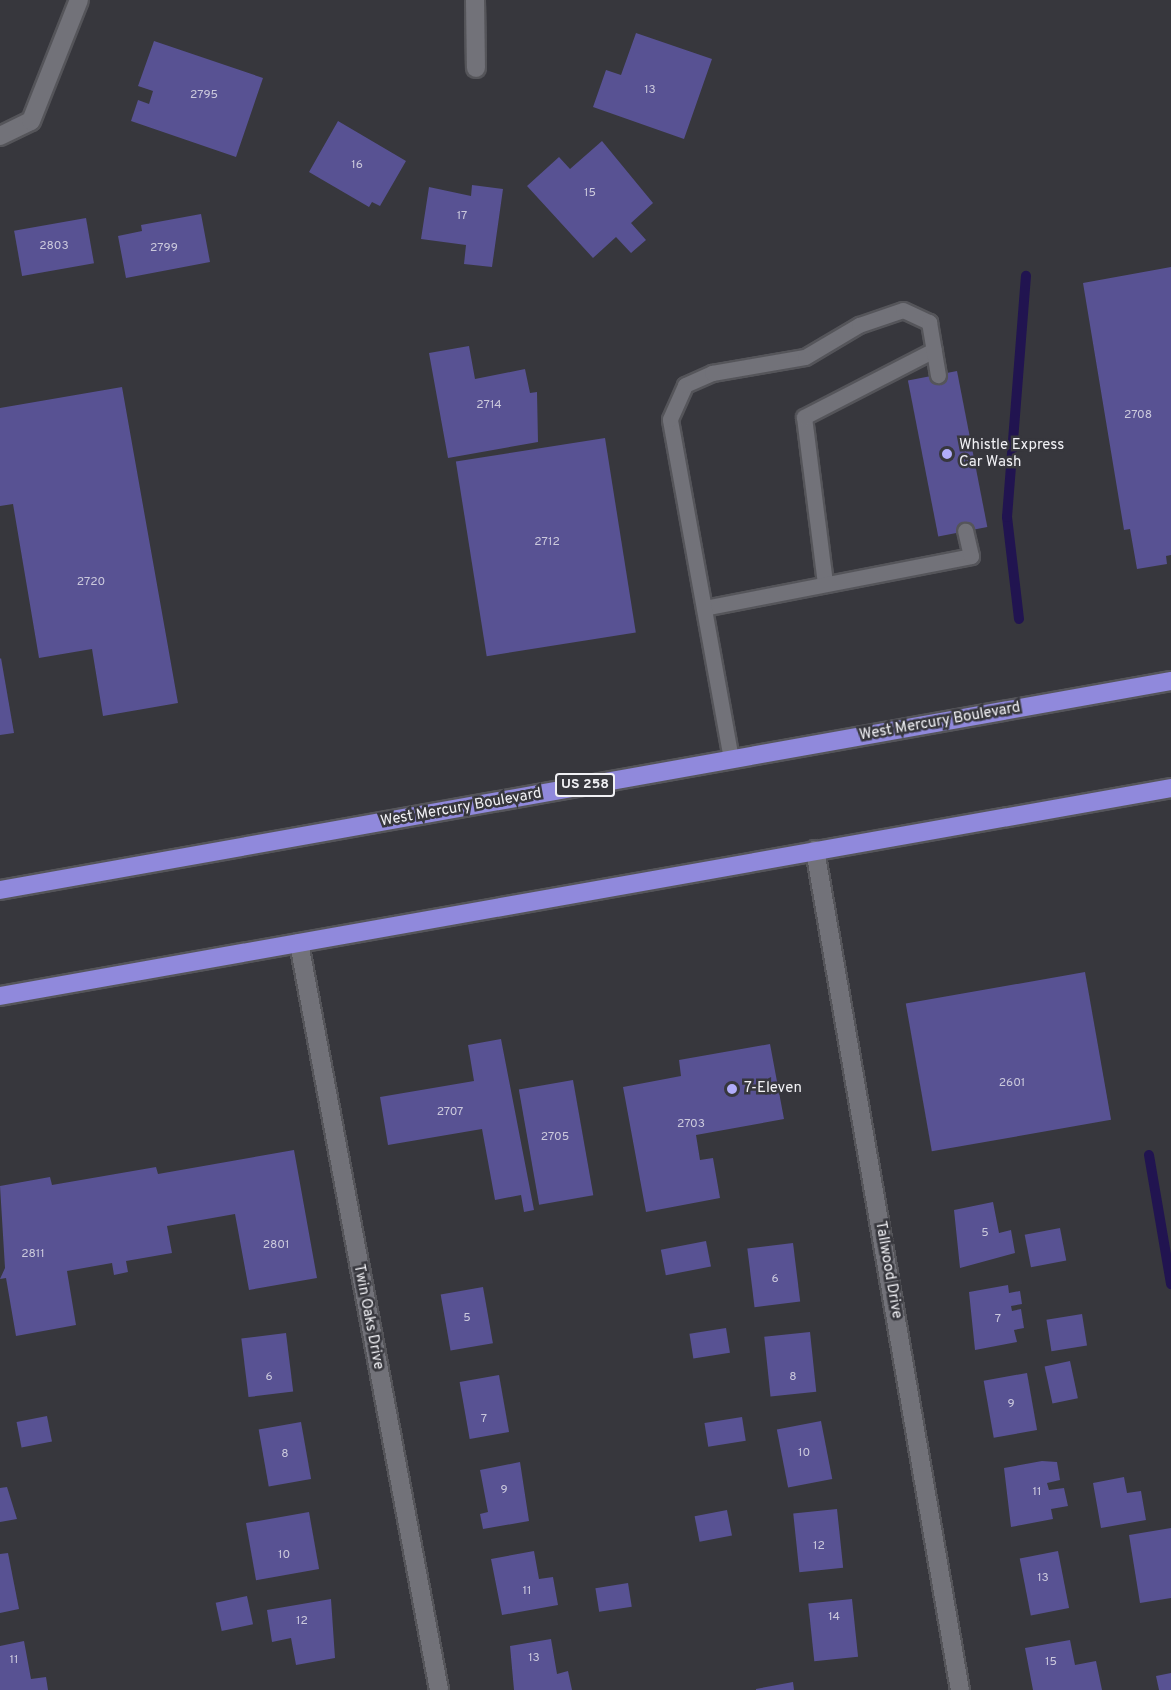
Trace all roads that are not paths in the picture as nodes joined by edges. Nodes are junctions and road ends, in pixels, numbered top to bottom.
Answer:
1 (79, 0) edge
2 (475, 0) edge
3 (476, 68) dead end
4 (0, 136) edge
5 (934, 350) junction
6 (938, 375) dead end
7 (965, 531) dead end
8 (825, 583) junction
9 (704, 608) junction
10 (1171, 681) edge
11 (731, 759) junction
12 (1171, 788) edge
13 (815, 850) junction
14 (0, 890) edge
15 (298, 943) junction
16 (0, 996) edge
17 (439, 1690) edge
18 (960, 1690) edge

1 - 4 street
2 - 3 street
5 - 6 lane
5 - 8 lane
5 - 9 lane
7 - 8 lane
8 - 9 lane
9 - 11 lane
10 - 11 highway, West Mercury Boulevard / US 258
11 - 14 highway, West Mercury Boulevard / US 258
12 - 13 highway
13 - 15 highway
13 - 18 street, Tallwood Drive
15 - 16 highway
15 - 17 street, Twin Oaks Drive

